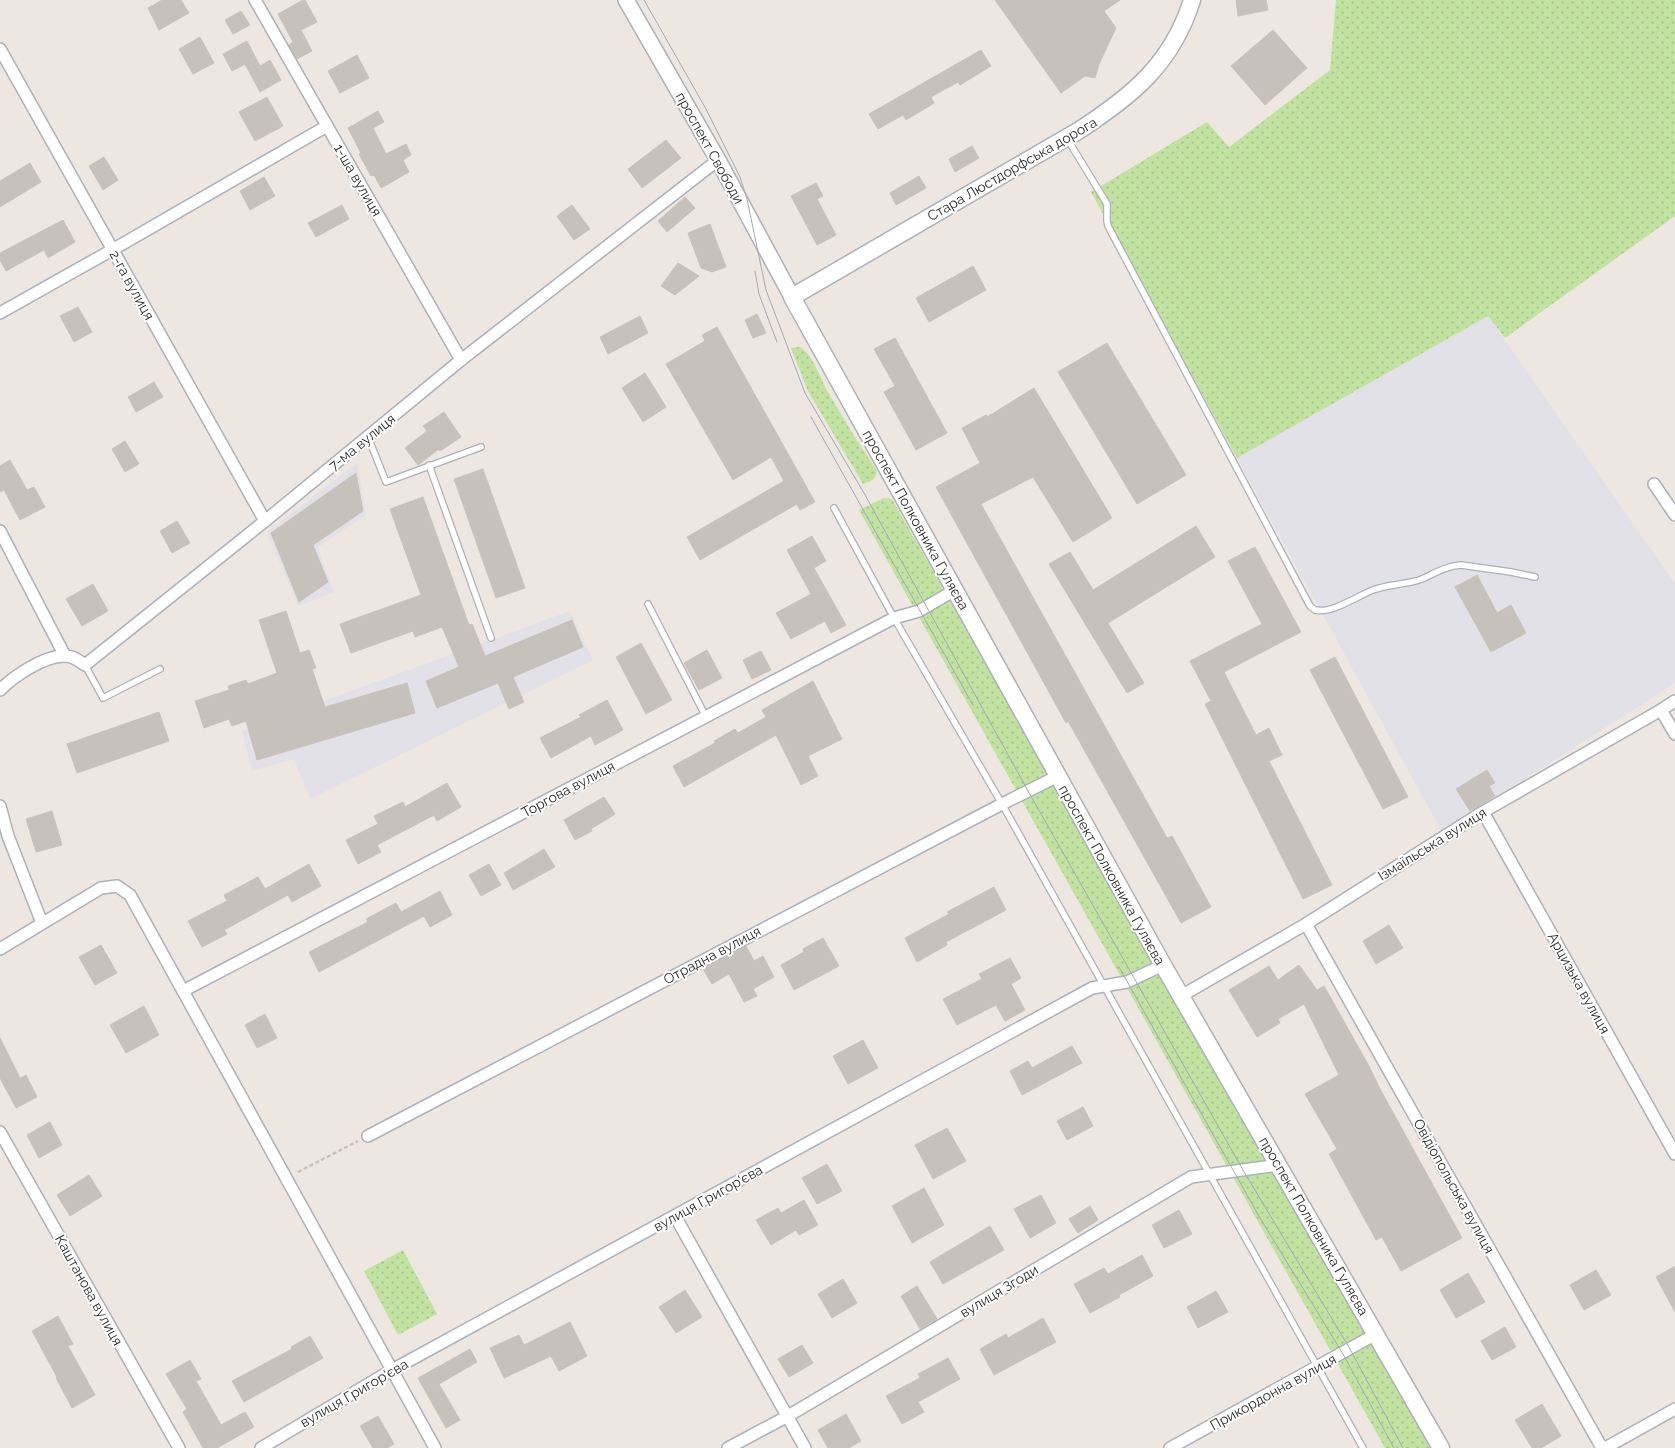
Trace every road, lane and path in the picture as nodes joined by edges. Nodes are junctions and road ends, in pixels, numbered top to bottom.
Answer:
1 (255, 0) edge
2 (626, 0) edge
3 (1192, 0) edge
4 (0, 48) edge
5 (327, 126) junction
6 (1067, 138) junction
7 (718, 160) junction
8 (112, 250) junction
9 (792, 297) junction
10 (0, 313) edge
11 (461, 360) junction
12 (368, 437) junction
13 (481, 447) dead end
14 (429, 466) junction
15 (1654, 484) dead end
16 (834, 508) dead end
17 (1675, 515) edge
18 (265, 521) junction
19 (0, 531) edge
20 (1535, 577) dead end
21 (955, 590) junction
22 (648, 604) dead end
23 (894, 618) junction
24 (491, 638) dead end
25 (65, 656) junction
26 (85, 665) junction
27 (160, 669) dead end
28 (0, 690) edge
29 (1675, 701) edge
30 (1661, 710) junction
31 (706, 717) junction
32 (1675, 734) edge
33 (1058, 776) junction
34 (1002, 804) junction
35 (0, 806) edge
36 (1483, 812) junction
37 (42, 923) junction
38 (1306, 924) junction
39 (0, 949) edge
40 (1163, 965) junction
41 (1103, 986) junction
42 (183, 991) junction
43 (1181, 996) junction
44 (0, 1132) edge
45 (368, 1136) joint
46 (1675, 1154) edge
47 (1279, 1165) junction
48 (1208, 1174) junction
49 (286, 1178) junction
50 (675, 1216) junction
51 (1376, 1334) junction
52 (1317, 1368) junction
53 (392, 1370) junction
54 (1675, 1409) edge
55 (788, 1416) junction
56 (179, 1448) edge
57 (261, 1448) edge
58 (435, 1448) edge
59 (728, 1448) edge
60 (805, 1448) edge
61 (1170, 1448) edge
62 (1363, 1448) edge
63 (1441, 1448) edge
64 (1604, 1448) edge

1 - 5 street, 1-ша вулиця
2 - 7 street, проспект Свободи
3 - 6 main road, Стара Люстдорфська дорога
4 - 8 street, 2-га вулиця
5 - 8 street
5 - 11 street, 1-ша вулиця
6 - 9 main road, Стара Люстдорфська дорога
6 - 20 lane
7 - 9 street, проспект Свободи
7 - 11 street, 7-ма вулиця
8 - 10 street
8 - 18 street, 2-га вулиця
9 - 21 main road, проспект Полковника Гуляєва
11 - 12 street, 7-ма вулиця
12 - 14 lane
12 - 18 street, 7-ма вулиця
13 - 14 lane
14 - 24 lane
15 - 17 street
16 - 23 lane
18 - 26 street, 7-ма вулиця
19 - 25 street
21 - 23 street, Торгова вулиця
21 - 33 main road, проспект Полковника Гуляєва
22 - 31 lane
23 - 31 street, Торгова вулиця
23 - 34 lane
25 - 26 street
25 - 28 street
26 - 27 lane
29 - 30 street, Ізмаїльська вулиця
30 - 32 street
30 - 36 street, Ізмаїльська вулиця
31 - 42 street, Торгова вулиця
33 - 34 street, Отрадна вулиця
33 - 40 main road, проспект Полковника Гуляєва
34 - 41 lane
34 - 45 street, Отрадна вулиця
35 - 37 street
36 - 38 street, Ізмаїльська вулиця
36 - 46 street, Арцизька вулиця
37 - 39 street
37 - 42 street
38 - 43 street, Ізмаїльська вулиця
38 - 64 street, Овідіопольська вулиця
40 - 41 street, вулиця Григор'єва
40 - 43 main road, проспект Полковника Гуляєва
41 - 48 lane
41 - 50 street, вулиця Григор'єва
42 - 49 street
43 - 47 main road, проспект Полковника Гуляєва
44 - 56 street, Каштанова вулиця
45 - 49 path
47 - 48 street, вулиця Згоди
47 - 51 main road, проспект Полковника Гуляєва
48 - 52 lane
48 - 55 street, вулиця Згоди
49 - 53 street
50 - 53 street, вулиця Григор'єва
50 - 55 street
51 - 52 street, Прикордонна вулиця
51 - 63 main road, проспект Полковника Гуляєва
52 - 61 street, Прикордонна вулиця
52 - 62 lane
53 - 57 street, вулиця Григор'єва
53 - 58 street
54 - 64 street
55 - 59 street, вулиця Згоди
55 - 60 street

